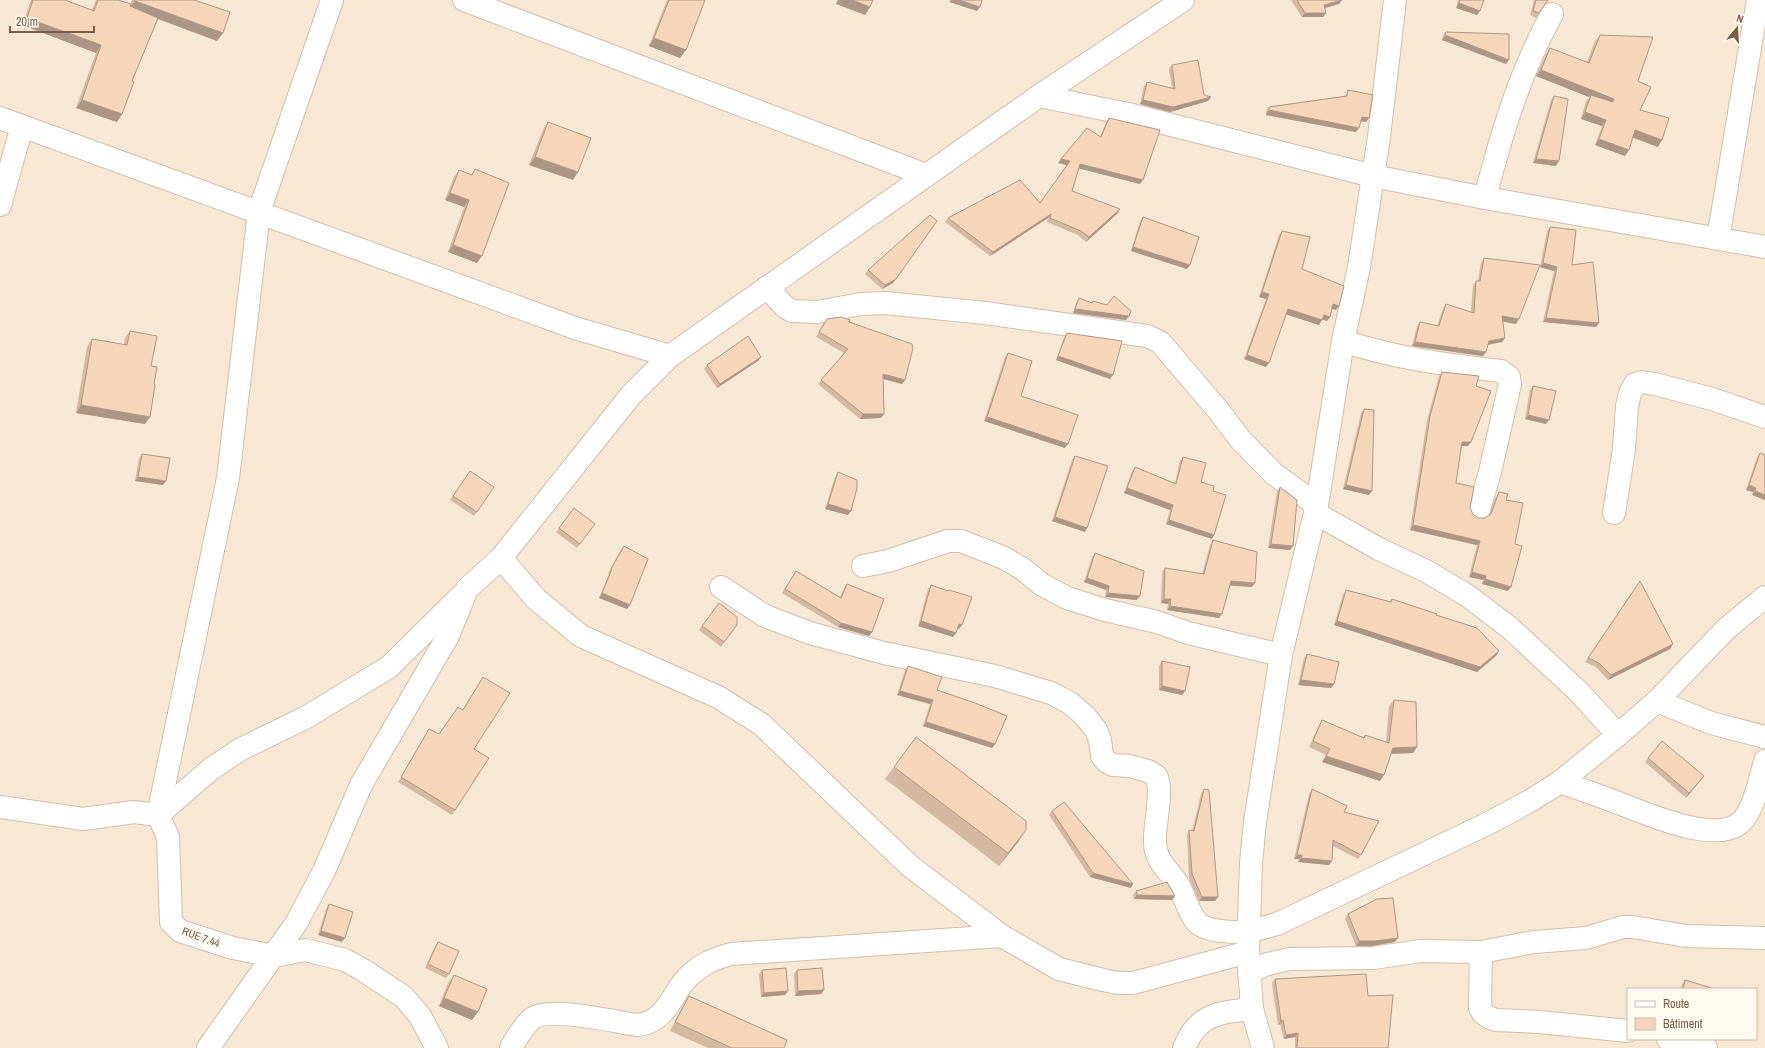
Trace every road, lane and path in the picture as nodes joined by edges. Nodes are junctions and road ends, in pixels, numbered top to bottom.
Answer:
1 (332, 0) edge
2 (464, 0) edge
3 (1182, 0) edge
4 (1395, 0) edge
5 (1758, 0) edge
6 (1552, 14) dead end
7 (1039, 96) junction
8 (0, 118) edge
9 (22, 126) junction
10 (926, 175) junction
11 (1373, 176) junction
12 (1485, 198) junction
13 (0, 205) edge
14 (259, 212) junction
15 (1718, 239) junction
16 (1765, 247) edge
17 (767, 287) junction
18 (1343, 341) junction
19 (670, 356) junction
20 (1765, 417) edge
21 (1316, 509) junction
22 (1479, 510) dead end
23 (1614, 514) dead end
24 (501, 558) junction
25 (863, 566) dead end
26 (721, 586) dead end
27 (467, 590) junction
28 (1765, 597) edge
29 (1281, 655) junction
30 (1657, 701) junction
31 (1618, 735) junction
32 (1765, 737) edge
33 (1765, 761) edge
34 (1560, 782) junction
35 (0, 807) edge
36 (158, 815) junction
37 (1248, 931) junction
38 (1002, 936) junction
39 (1765, 938) edge
40 (1480, 952) junction
41 (274, 956) junction
42 (1249, 963) junction
43 (1252, 1009) junction
44 (1627, 1031) edge
45 (1672, 1040) edge
46 (208, 1048) edge
47 (437, 1048) edge
48 (511, 1048) edge
49 (1184, 1048) edge
50 (1263, 1048) edge
51 (1706, 1048) edge

1 - 14 street
2 - 10 street
3 - 7 street
4 - 11 street
5 - 15 street
6 - 12 street
7 - 10 street
7 - 11 street
8 - 9 street
9 - 13 street
9 - 14 street
10 - 17 street
11 - 12 street
11 - 18 street
12 - 15 street
14 - 19 street
14 - 36 street
15 - 16 street
17 - 19 street
17 - 21 street
18 - 21 street
18 - 22 street
19 - 24 street
20 - 23 street
21 - 29 street
21 - 31 street
24 - 27 street
24 - 38 street
25 - 29 street
26 - 37 street
27 - 36 street
27 - 41 street
28 - 30 street
29 - 37 street
30 - 31 street
30 - 32 street
31 - 34 street
33 - 34 street
34 - 37 street
35 - 36 street
36 - 41 street, RUE 7.44
37 - 42 street
38 - 42 street
38 - 48 street
39 - 40 street
40 - 42 street
40 - 44 street
41 - 46 street
41 - 47 street, RUE 7.44
42 - 43 street
43 - 49 street
43 - 50 street
45 - 51 street

